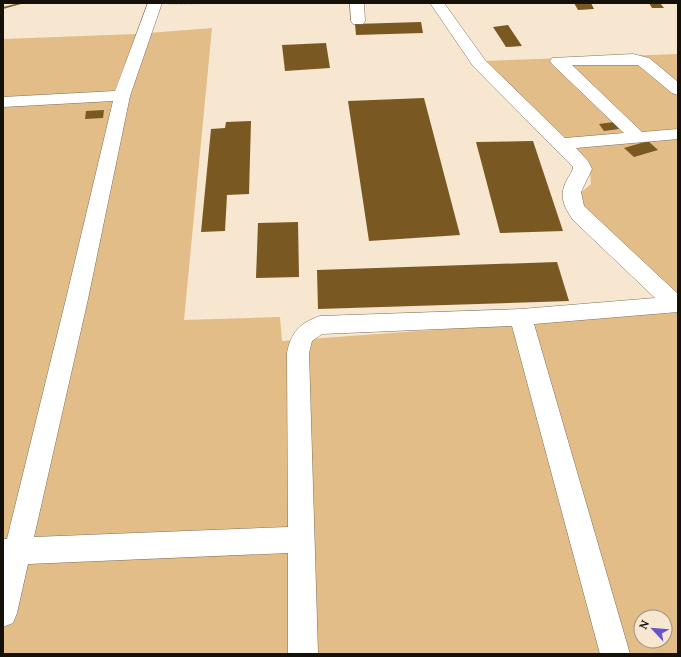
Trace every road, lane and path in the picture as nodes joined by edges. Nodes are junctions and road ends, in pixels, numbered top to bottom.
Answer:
1 (206, 3) edge
2 (357, 3) edge
3 (437, 3) edge
4 (155, 4) edge
5 (358, 21) dead end
6 (678, 90) edge
7 (122, 96) junction
8 (3, 102) edge
9 (678, 134) edge
10 (639, 138) junction
11 (562, 144) junction
12 (676, 304) edge
13 (521, 317) junction
14 (301, 539) junction
15 (10, 552) edge
16 (3, 613) edge
17 (303, 654) edge
18 (615, 654) edge

1 - 4 path
2 - 5 street
3 - 11 street
4 - 7 street
6 - 10 street
7 - 8 street
7 - 15 street
9 - 10 street
10 - 11 street
11 - 12 street
12 - 13 street
13 - 14 street
13 - 18 street
14 - 15 street
14 - 17 street
15 - 16 street

